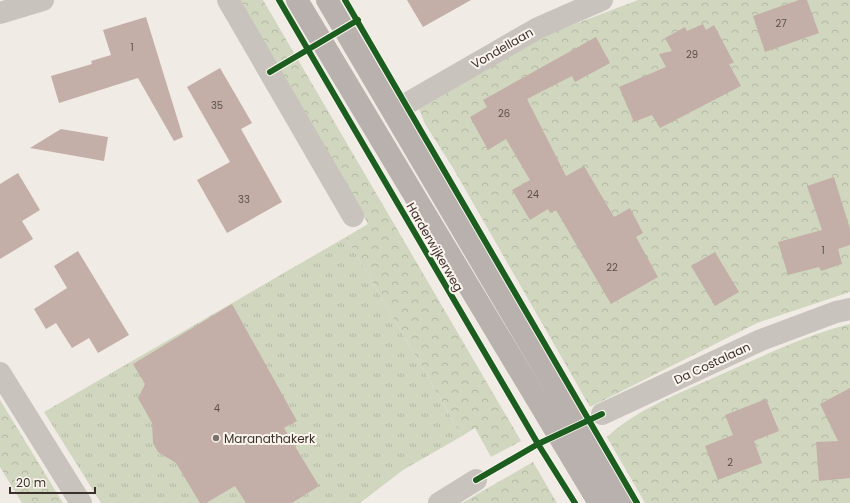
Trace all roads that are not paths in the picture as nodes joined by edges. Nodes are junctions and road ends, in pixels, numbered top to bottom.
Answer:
1 (43, 0) edge
2 (228, 0) edge
3 (297, 0) edge
4 (327, 0) edge
5 (602, 0) edge
6 (0, 13) edge
7 (406, 104) dead end
8 (353, 216) dead end
9 (850, 309) edge
10 (0, 373) edge
11 (602, 414) dead end
12 (476, 480) dead end
13 (81, 503) edge
14 (439, 503) edge
15 (599, 503) edge
16 (623, 503) edge

1 - 6 street
2 - 8 street
3 - 15 main road, Harderwijkerweg
4 - 16 main road
5 - 7 street, Vondellaan
9 - 11 street, Da Costalaan
10 - 13 street
12 - 14 street

